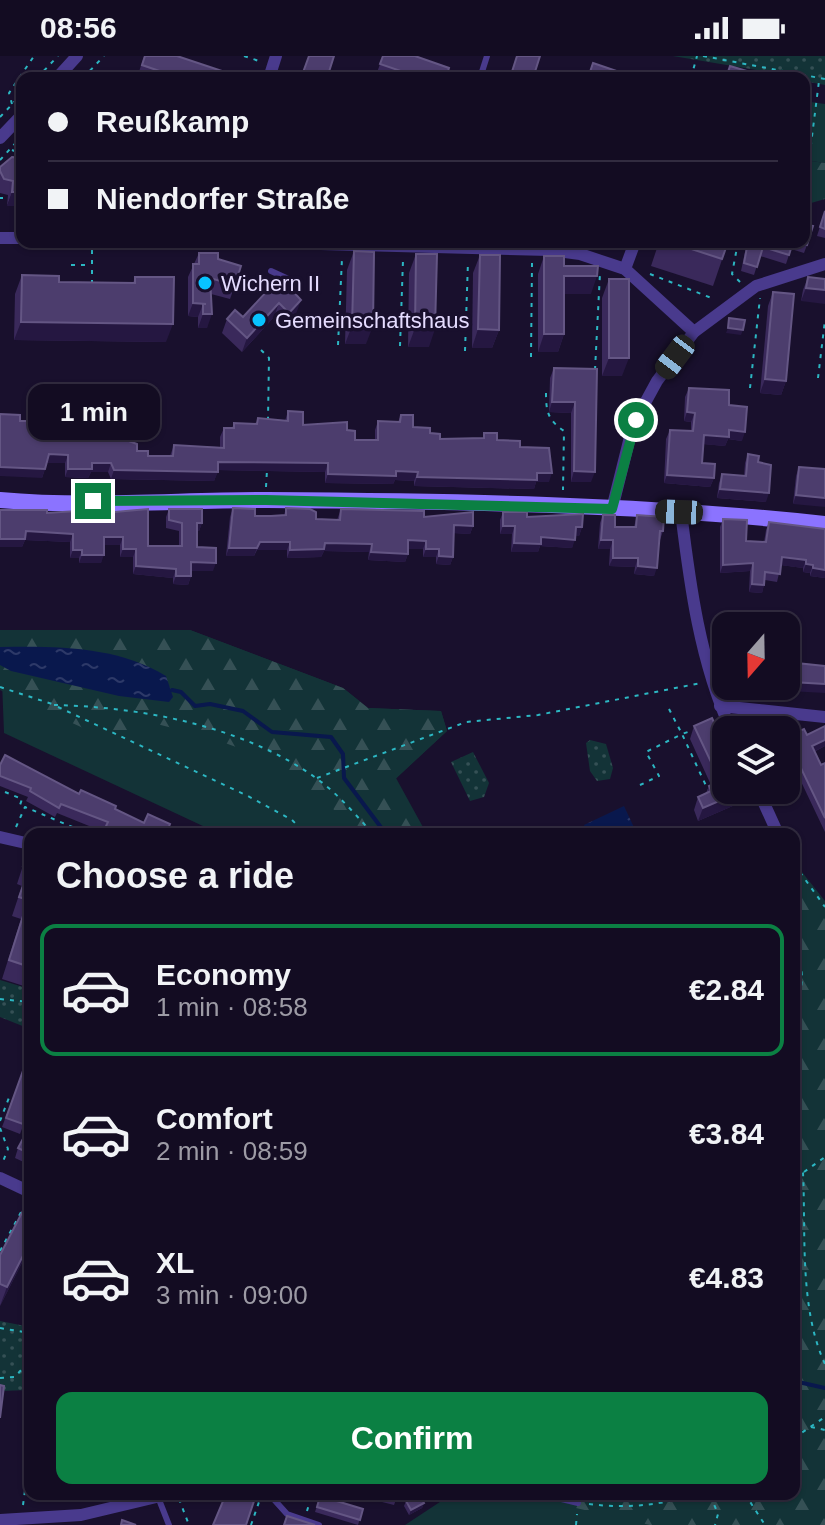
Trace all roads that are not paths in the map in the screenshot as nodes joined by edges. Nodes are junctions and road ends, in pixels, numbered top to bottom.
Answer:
1 (77, 56) edge
2 (62, 72) edge
3 (16, 121) edge
4 (0, 138) edge
5 (469, 248) edge
6 (633, 248) edge
7 (825, 264) edge
8 (625, 269) junction
9 (271, 271) dead end
10 (295, 282) dead end
11 (694, 332) junction
12 (0, 500) edge
13 (612, 509) junction
14 (681, 512) junction
15 (825, 524) edge
16 (720, 706) junction
17 (725, 716) edge
18 (825, 717) edge
19 (764, 804) edge
20 (775, 828) edge
21 (0, 1178) edge
22 (24, 1190) edge
23 (147, 1500) edge
24 (165, 1500) edge
25 (274, 1500) edge
26 (566, 1500) edge
27 (578, 1503) road end
28 (0, 1520) edge
29 (25, 1521) edge
30 (169, 1525) edge
31 (319, 1525) edge

1 - 2 street
3 - 4 street
5 - 8 street
6 - 8 street
7 - 11 street
8 - 11 street
9 - 10 lane
11 - 13 street
12 - 13 main road
13 - 14 main road
14 - 15 main road
14 - 16 street
16 - 17 street
16 - 18 street
19 - 20 street
21 - 22 street
23 - 29 street
24 - 30 lane
25 - 31 lane
26 - 27 lane
28 - 29 street

